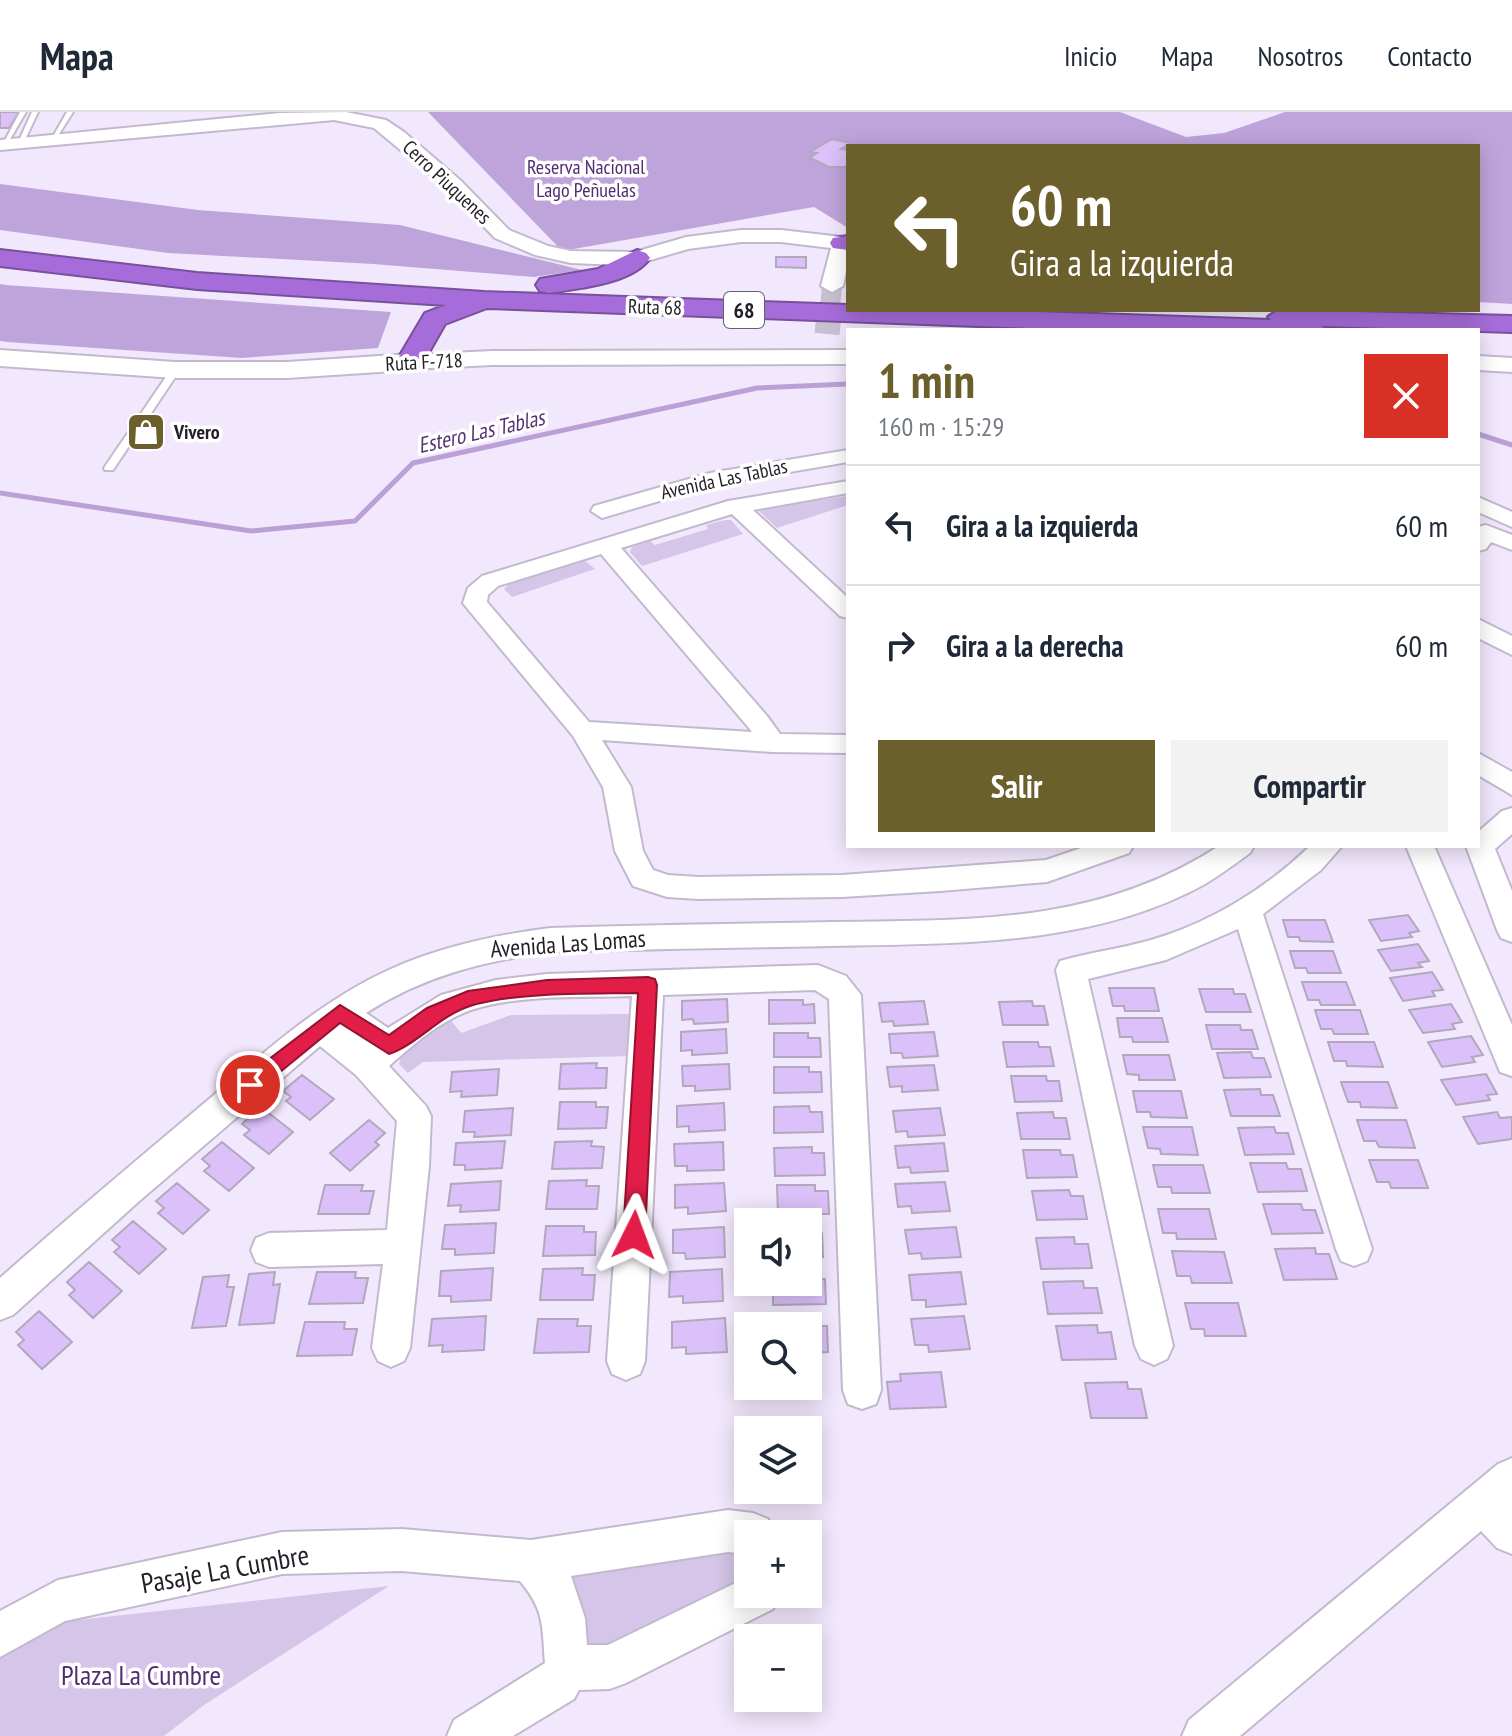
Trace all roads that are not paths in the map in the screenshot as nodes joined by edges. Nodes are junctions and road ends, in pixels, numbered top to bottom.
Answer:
1 (23, 112) edge
2 (35, 112) edge
3 (70, 112) edge
4 (297, 114) edge
5 (52, 141) junction
6 (8, 144) edge
7 (845, 243) edge
8 (0, 244) edge
9 (0, 258) edge
10 (637, 258) junction
11 (527, 288) junction
12 (840, 293) edge
13 (395, 295) junction
14 (484, 300) junction
15 (1143, 312) edge
16 (1398, 312) edge
17 (435, 319) junction
18 (1448, 323) junction
19 (1512, 324) edge
20 (1256, 328) edge
21 (1480, 336) edge
22 (1512, 337) edge
23 (835, 349) edge
24 (0, 358) edge
25 (410, 362) junction
26 (1480, 363) edge
27 (1512, 365) edge
28 (175, 370) junction
29 (846, 456) edge
30 (109, 468) dead end
31 (846, 487) edge
32 (1480, 505) edge
33 (736, 506) junction
34 (602, 511) dead end
35 (1512, 520) edge
36 (1480, 541) edge
37 (1512, 543) edge
38 (607, 547) junction
39 (846, 609) edge
40 (1480, 628) edge
41 (1512, 647) edge
42 (582, 730) junction
43 (772, 743) junction
44 (846, 744) edge
45 (1480, 763) edge
46 (1512, 785) edge
47 (1512, 818) edge
48 (1113, 848) edge
49 (1237, 848) edge
50 (1326, 848) edge
51 (1421, 848) edge
52 (1247, 911) junction
53 (1512, 930) edge
54 (648, 985) junction
55 (329, 1020) junction
56 (379, 1055) junction
57 (1512, 1062) edge
58 (402, 1246) junction
59 (1354, 1249) dead end
60 (269, 1250) dead end
61 (0, 1302) edge
62 (1154, 1346) dead end
63 (391, 1348) dead end
64 (626, 1361) dead end
65 (862, 1390) dead end
66 (1503, 1505) edge
67 (734, 1532) edge
68 (531, 1561) junction
69 (734, 1606) edge
70 (7, 1625) edge
71 (567, 1668) junction
72 (470, 1736) edge
73 (1205, 1736) edge

1 - 6 lane
2 - 6 lane
3 - 5 lane
4 - 5 street, Cerro Piuquenes
4 - 10 street, Cerro Piuquenes
5 - 6 street, Cerro Piuquenes
7 - 10 street, Cerro Piuquenes
7 - 12 street
8 - 11 highway, Ruta 68 / 68
9 - 13 highway, Ruta 68 / 68
10 - 11 highway
11 - 12 highway, Ruta 68 / 68
13 - 14 highway, Ruta 68 / 68
13 - 17 highway
14 - 17 highway
14 - 20 highway, Ruta 68 / 68
15 - 18 highway
16 - 18 highway
17 - 25 highway
18 - 19 highway
21 - 22 highway
23 - 25 street, Ruta F-718
24 - 28 main road, Ruta F-718
25 - 28 main road, Ruta F-718
26 - 27 street
28 - 30 lane
29 - 34 street, Avenida Las Tablas
31 - 33 street
32 - 35 street
33 - 38 street
33 - 39 street
36 - 37 street
38 - 42 street
38 - 43 street
40 - 41 street
42 - 43 street
42 - 48 street
43 - 44 street
45 - 46 street
47 - 53 street
49 - 55 street, Avenida Las Lomas
50 - 52 street
51 - 57 street
52 - 59 street
52 - 62 street
54 - 56 street
54 - 64 street
54 - 65 street
55 - 56 street
55 - 61 street, Avenida Las Lomas
56 - 58 street
58 - 60 street
58 - 63 street
66 - 73 street
67 - 68 street, Pasaje La Cumbre
68 - 70 street, Pasaje La Cumbre
68 - 71 street
69 - 71 street
71 - 72 street

